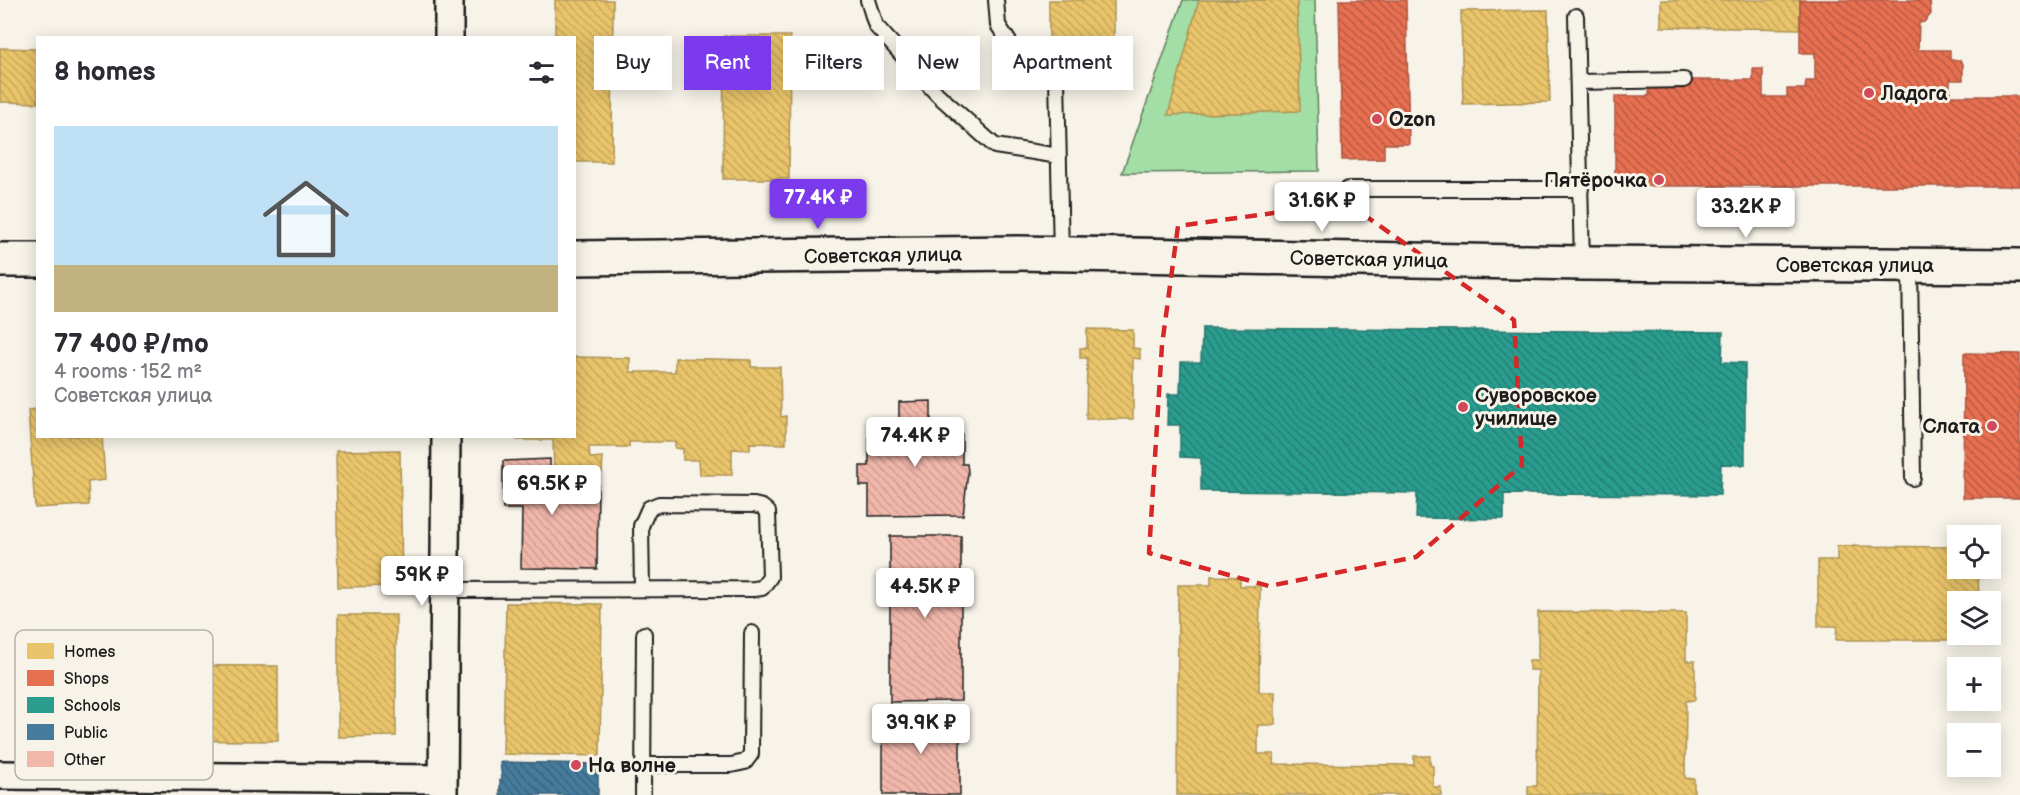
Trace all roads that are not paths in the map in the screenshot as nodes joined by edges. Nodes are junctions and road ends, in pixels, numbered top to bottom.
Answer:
1 (449, 0) edge
2 (868, 0) edge
3 (996, 0) edge
4 (1576, 16) dead end
5 (449, 36) edge
6 (1684, 80) dead end
7 (1578, 82) junction
8 (1059, 156) junction
9 (1348, 189) dead end
10 (1581, 189) junction
11 (1061, 253) junction
12 (576, 258) edge
13 (0, 260) edge
14 (36, 260) edge
15 (1582, 263) junction
16 (1910, 266) junction
17 (2020, 266) edge
18 (446, 438) edge
19 (1914, 478) dead end
20 (642, 589) junction
21 (445, 590) junction
22 (752, 633) dead end
23 (644, 634) dead end
24 (643, 765) junction
25 (0, 775) edge
26 (15, 775) edge
27 (213, 777) edge
28 (443, 787) edge
29 (643, 795) edge

1 - 5 street
2 - 8 lane
3 - 8 lane
4 - 7 lane
6 - 7 lane
7 - 10 lane
8 - 11 lane
9 - 10 lane
10 - 15 lane
11 - 12 main road, Советская улица
11 - 15 main road, Советская улица
13 - 14 main road
15 - 16 main road, Советская улица
16 - 17 main road, Советская улица
16 - 19 lane
18 - 21 street
20 - 20 lane
20 - 21 lane
21 - 28 street
22 - 24 lane
23 - 24 lane
24 - 29 lane
25 - 26 street
27 - 28 street

